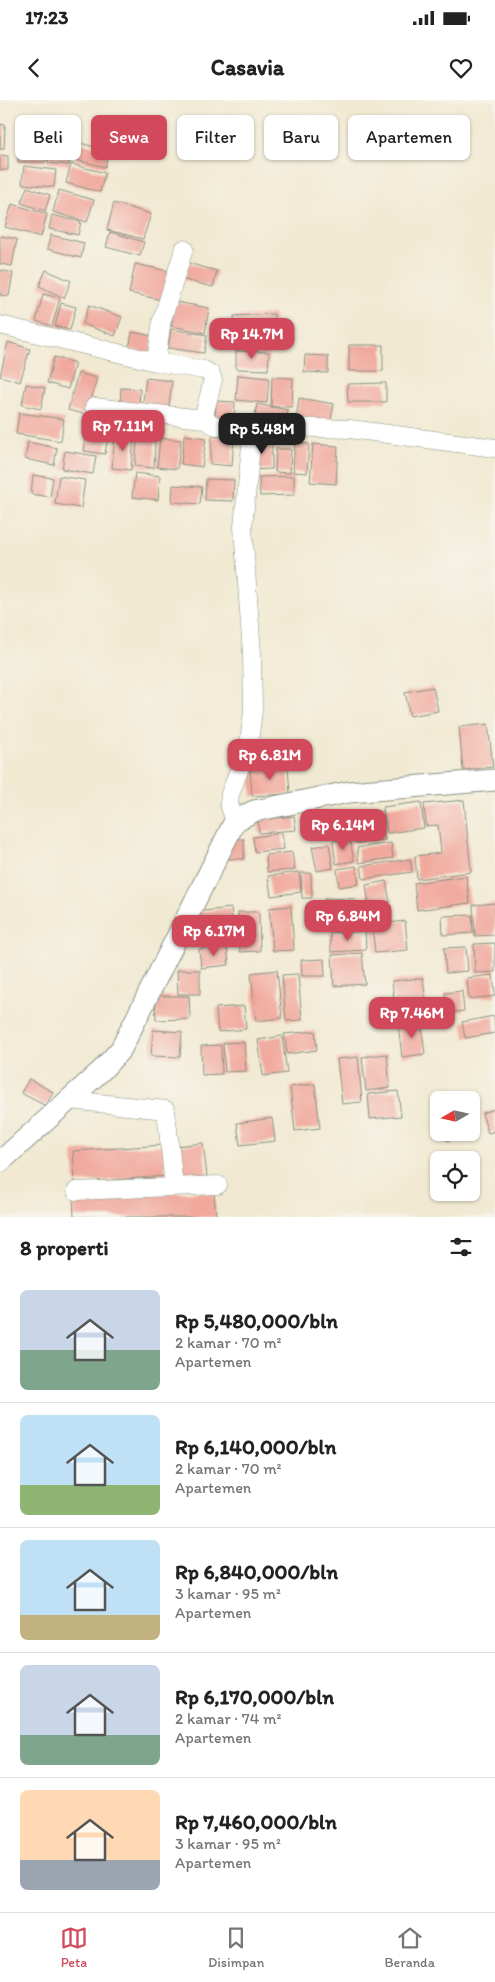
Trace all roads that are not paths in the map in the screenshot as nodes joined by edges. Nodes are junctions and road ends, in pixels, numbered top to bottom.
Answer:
1 (184, 249) dead end
2 (0, 325) edge
3 (156, 362) junction
4 (94, 407) dead end
5 (203, 419) junction
6 (253, 426) junction
7 (495, 448) edge
8 (495, 780) edge
9 (235, 821) junction
10 (69, 1100) junction
11 (0, 1162) edge
12 (218, 1185) dead end
13 (174, 1187) junction
14 (76, 1191) dead end

1 - 3 street
2 - 3 street
3 - 5 street
4 - 5 street
5 - 6 street
6 - 7 street
6 - 9 street
8 - 9 street
9 - 10 street
10 - 11 street
10 - 13 street
12 - 13 street
13 - 14 street

